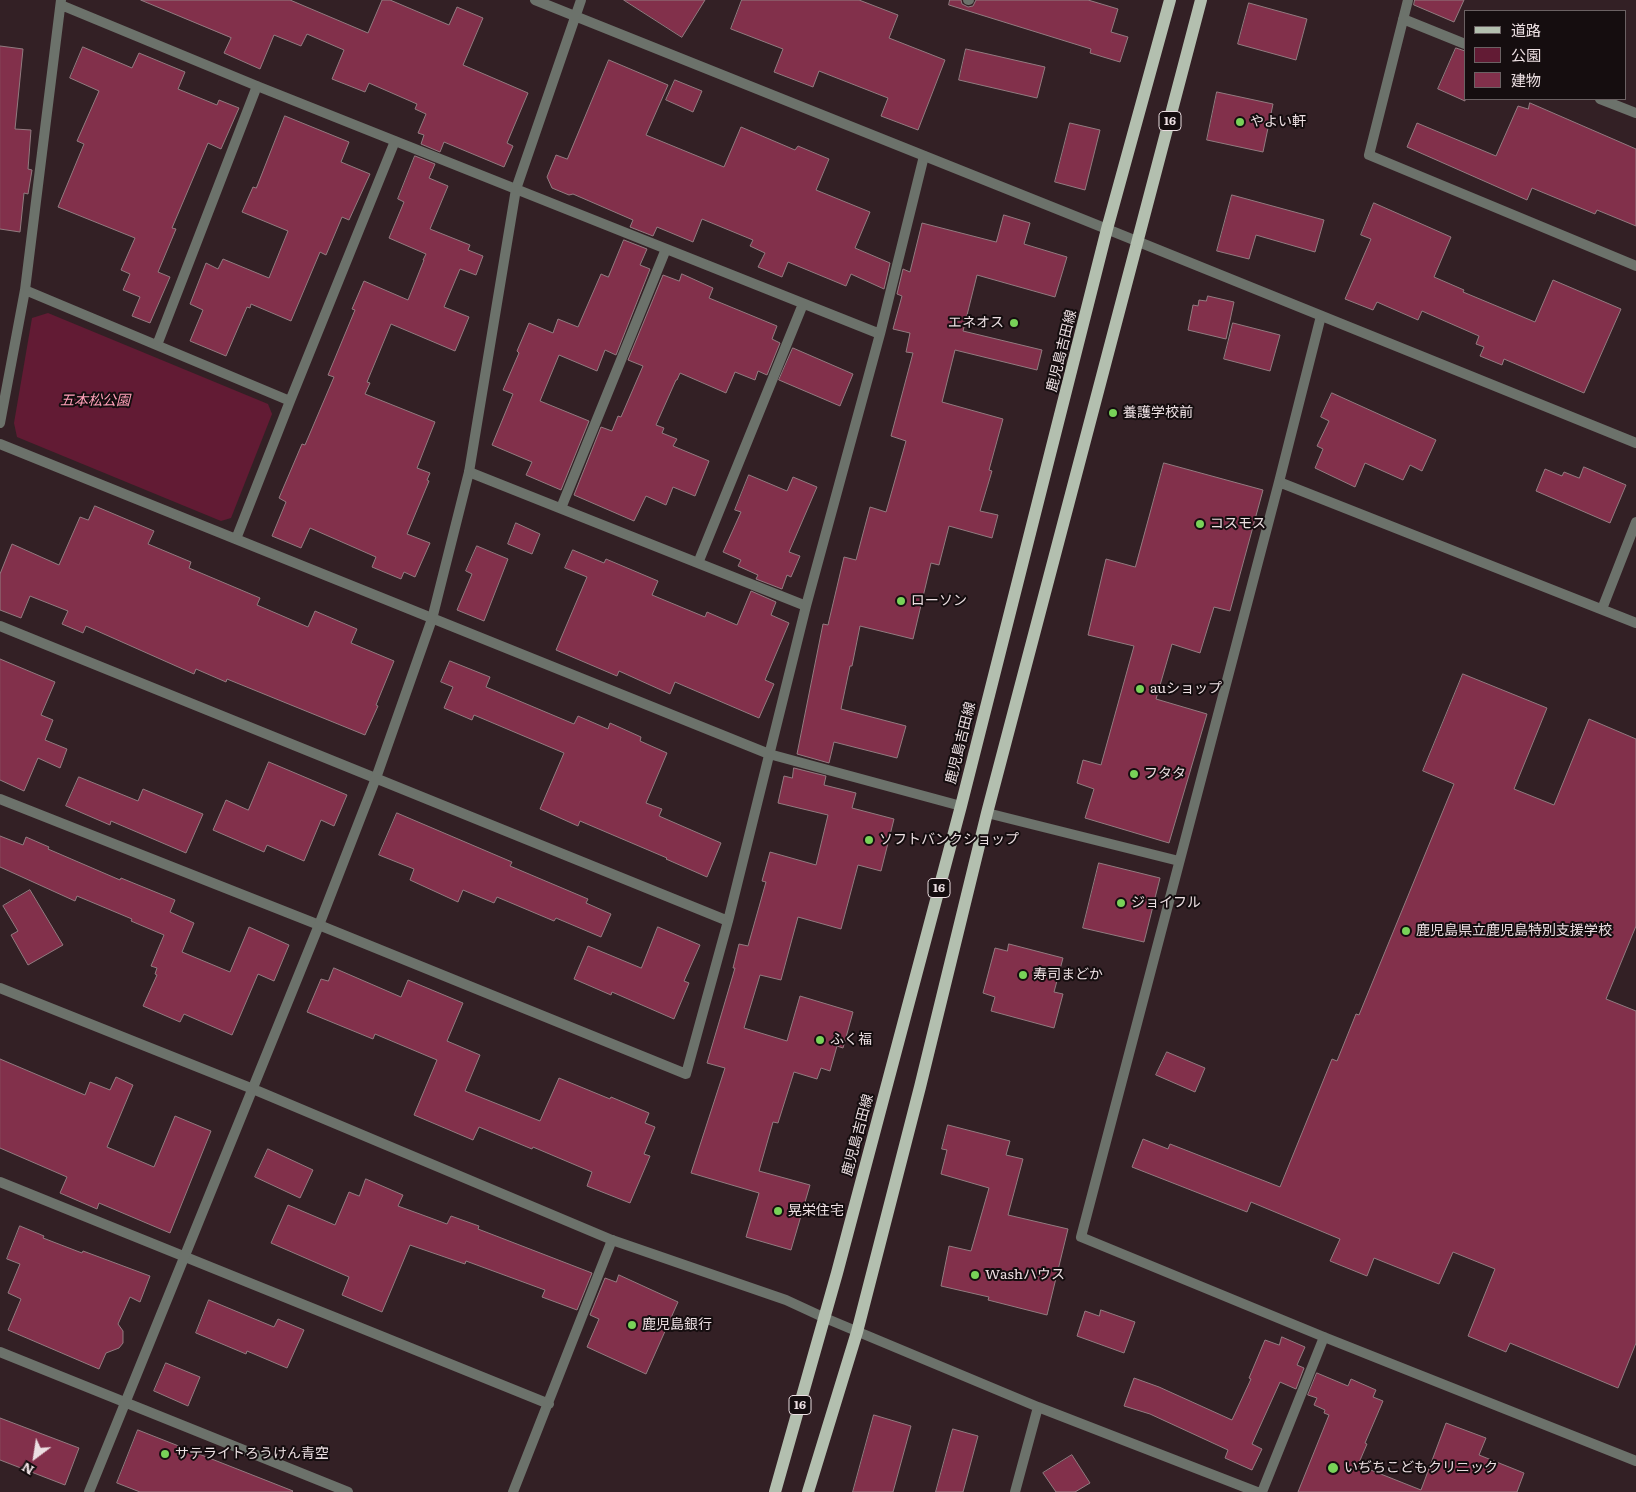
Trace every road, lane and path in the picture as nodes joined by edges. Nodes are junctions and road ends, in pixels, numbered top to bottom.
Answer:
1 (535, 0) edge
2 (581, 0) edge
3 (1170, 0) edge
4 (1201, 0) edge
5 (1408, 0) edge
6 (61, 3) edge
7 (576, 17) junction
8 (1403, 19) junction
9 (1464, 44) edge
10 (257, 86) junction
11 (1603, 100) edge
12 (1636, 113) edge
13 (396, 141) junction
14 (924, 156) junction
15 (516, 190) junction
16 (1107, 229) junction
17 (1138, 242) junction
18 (666, 249) junction
19 (1636, 266) edge
20 (25, 290) junction
21 (802, 304) junction
22 (1321, 316) junction
23 (880, 334) junction
24 (156, 345) junction
25 (290, 401) junction
26 (0, 422) edge
27 (1636, 443) edge
28 (0, 444) edge
29 (469, 472) junction
30 (1279, 482) junction
31 (560, 508) junction
32 (1636, 522) edge
33 (236, 539) junction
34 (698, 563) junction
35 (806, 606) junction
36 (1602, 609) junction
37 (432, 619) junction
38 (1636, 623) edge
39 (0, 626) edge
40 (769, 754) junction
41 (376, 778) junction
42 (0, 799) edge
43 (961, 806) junction
44 (987, 813) junction
45 (1180, 861) junction
46 (728, 921) junction
47 (319, 925) junction
48 (0, 988) edge
49 (253, 1089) junction
50 (0, 1182) edge
51 (612, 1240) junction
52 (184, 1257) junction
53 (825, 1318) junction
54 (857, 1332) junction
55 (1324, 1337) junction
56 (0, 1352) edge
57 (126, 1402) junction
58 (549, 1404) junction
59 (1038, 1407) junction
60 (1636, 1461) edge
61 (89, 1492) edge
62 (348, 1492) edge
63 (514, 1492) edge
64 (775, 1492) edge
65 (808, 1492) edge
66 (1015, 1492) edge
67 (1257, 1492) edge
68 (1262, 1492) edge

1 - 7 street
2 - 7 street
3 - 16 main road, 鹿児島吉田線 / 16
4 - 17 main road, 16
5 - 8 street
6 - 10 street
6 - 20 street
7 - 14 street
7 - 15 street
8 - 9 street
8 - 19 street
10 - 13 street
10 - 24 street
11 - 12 street
13 - 15 street
13 - 25 street
14 - 16 street
14 - 23 street
15 - 18 street
15 - 29 street
16 - 17 street
16 - 43 main road, 鹿児島吉田線 / 16
17 - 22 street
17 - 44 main road, 16
18 - 21 street
18 - 31 street
20 - 24 street
20 - 26 street
21 - 23 street
21 - 34 street
22 - 27 street
22 - 30 street
23 - 35 street
24 - 25 street
25 - 33 street
28 - 33 street
29 - 31 street
29 - 37 street
30 - 36 street
30 - 45 street
31 - 34 street
32 - 36 street
33 - 37 street
34 - 35 street
35 - 40 street
36 - 38 street
37 - 40 street
37 - 41 street
39 - 41 street
40 - 43 street
40 - 46 street
41 - 46 street
41 - 47 street
42 - 47 street
43 - 53 main road, 鹿児島吉田線 / 16
44 - 45 street
44 - 54 main road, 16
45 - 55 street
46 - 47 street
47 - 49 street
48 - 49 street
49 - 51 street
49 - 52 street
50 - 52 street
51 - 53 street
51 - 58 street
52 - 57 street
52 - 58 street
53 - 54 street
53 - 64 main road, 鹿児島吉田線 / 16
54 - 59 street
54 - 65 main road, 16
55 - 60 street
55 - 68 street
56 - 57 street
57 - 61 street
57 - 62 street
58 - 63 street
59 - 66 street
59 - 67 street

